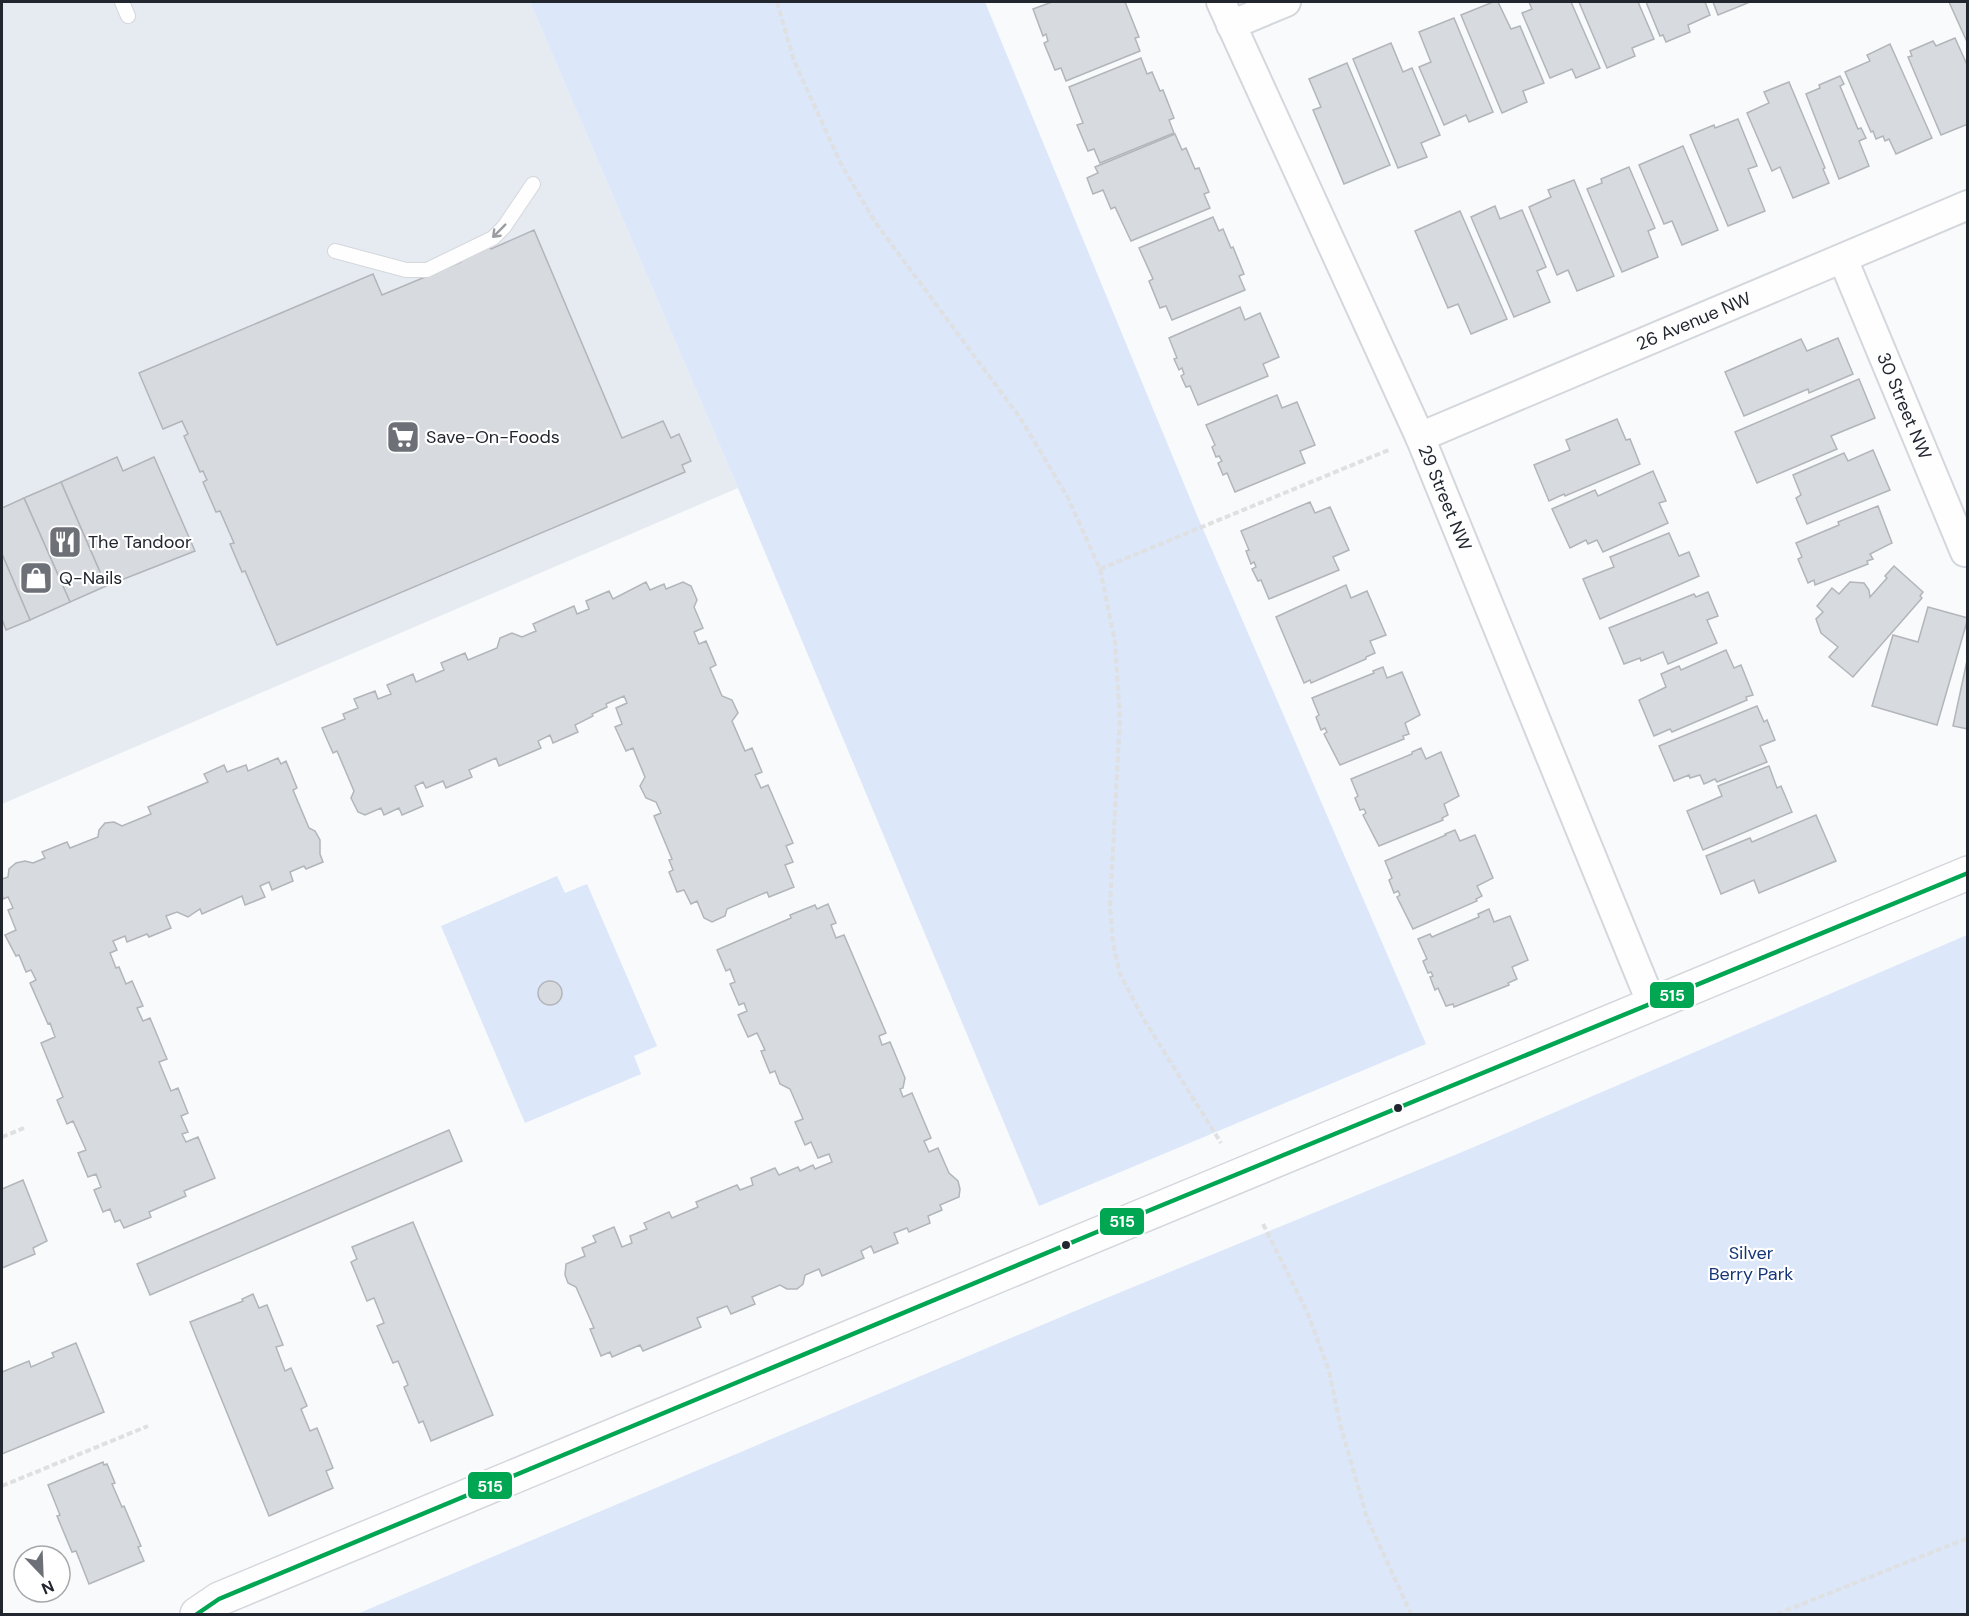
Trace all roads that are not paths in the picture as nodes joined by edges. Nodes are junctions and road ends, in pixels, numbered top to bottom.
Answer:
1 (122, 2) edge
2 (1286, 2) edge
3 (1226, 13) edge
4 (128, 16) dead end
5 (533, 184) dead end
6 (1968, 205) edge
7 (335, 250) dead end
8 (1843, 259) junction
9 (1420, 437) junction
10 (1965, 552) dead end
11 (1968, 873) edge
12 (1651, 1002) junction
13 (197, 1614) edge

1 - 4 lane
2 - 3 street
3 - 9 street, 29 Street NW
5 -> 7 lane
6 - 8 street, 26 Avenue NW
8 - 9 street, 26 Avenue NW
8 - 10 street, 30 Street NW
9 - 12 street, 29 Street NW
11 - 12 street
12 - 13 street

